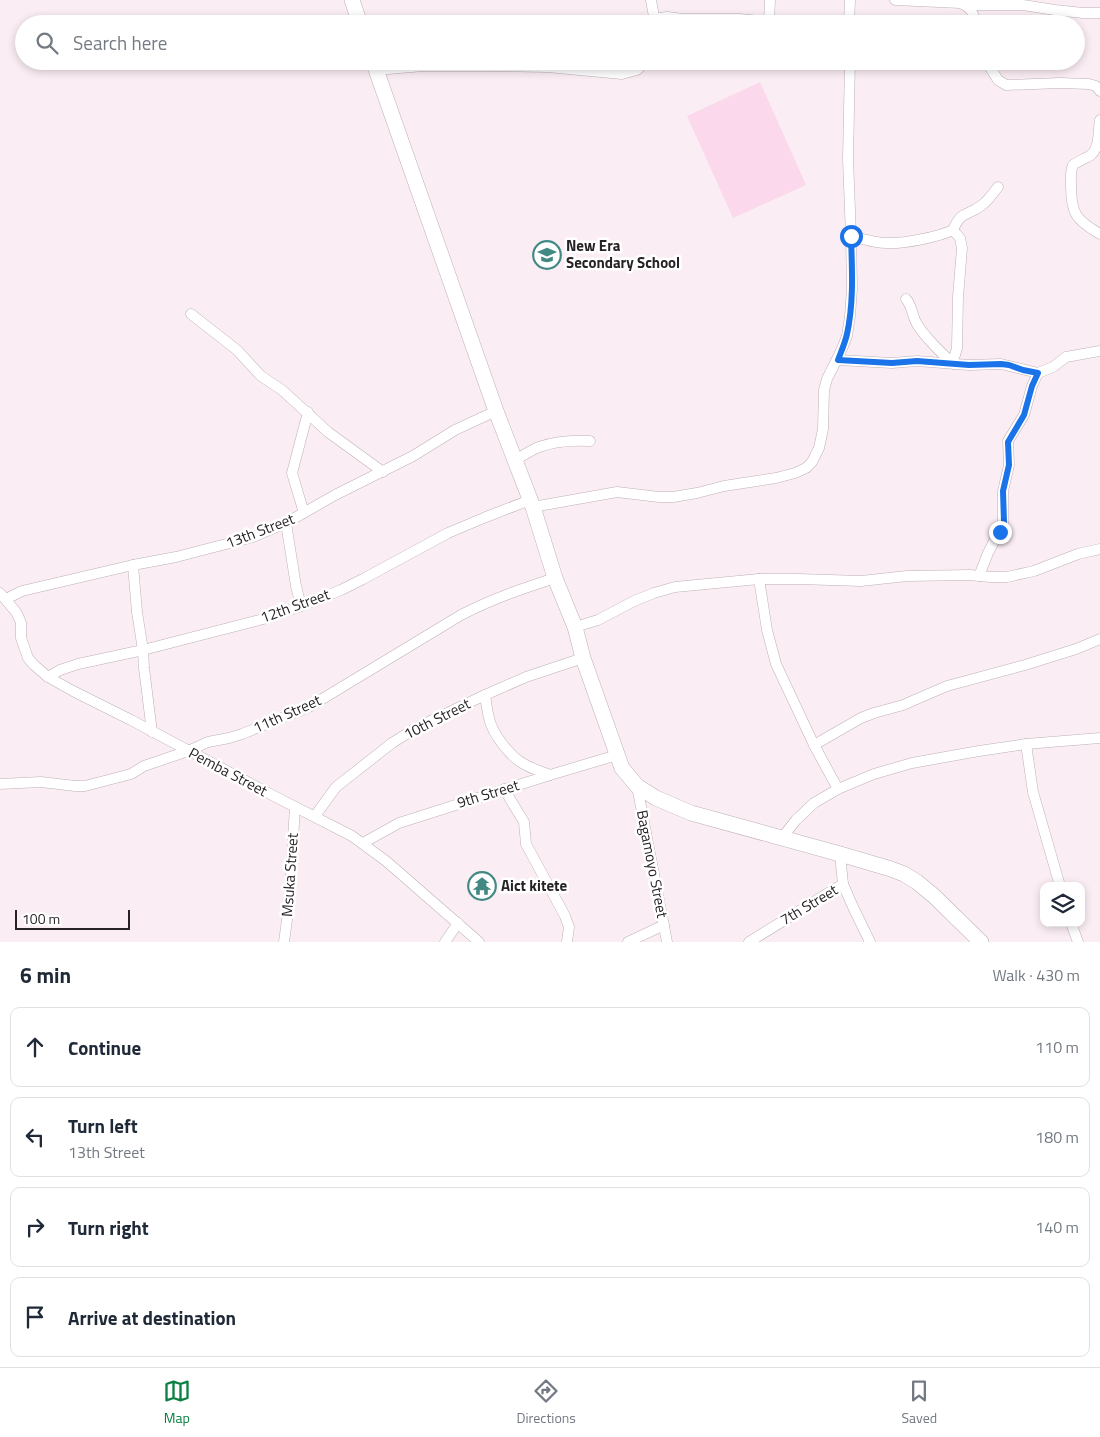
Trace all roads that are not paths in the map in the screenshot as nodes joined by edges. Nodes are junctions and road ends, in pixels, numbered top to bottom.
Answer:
1 (352, 0) edge
2 (651, 0) edge
3 (770, 0) edge
4 (850, 0) edge
5 (895, 0) edge
6 (1033, 3) edge
7 (967, 5) junction
8 (1100, 13) edge
9 (357, 15) edge
10 (653, 15) edge
11 (769, 15) edge
12 (848, 15) edge
13 (973, 15) edge
14 (375, 70) edge
15 (580, 70) edge
16 (637, 70) edge
17 (850, 70) edge
18 (992, 70) edge
19 (1100, 91) edge
20 (1100, 120) edge
21 (998, 187) dead end
22 (953, 230) junction
23 (1100, 234) edge
24 (851, 236) junction
25 (906, 299) dead end
26 (190, 314) dead end
27 (1100, 351) edge
28 (838, 360) junction
29 (953, 363) junction
30 (1038, 373) junction
31 (308, 412) junction
32 (496, 412) junction
33 (590, 442) dead end
34 (515, 460) junction
35 (384, 472) junction
36 (531, 504) junction
37 (304, 514) junction
38 (286, 523) junction
39 (1100, 549) edge
40 (133, 565) junction
41 (979, 576) junction
42 (555, 578) junction
43 (759, 580) junction
44 (3, 596) edge
45 (301, 606) junction
46 (574, 628) junction
47 (1100, 639) edge
48 (143, 650) junction
49 (583, 658) junction
50 (48, 677) junction
51 (485, 694) junction
52 (152, 732) junction
53 (1100, 738) edge
54 (814, 744) junction
55 (1026, 744) junction
56 (188, 751) junction
57 (617, 755) junction
58 (550, 775) junction
59 (0, 784) edge
60 (637, 786) junction
61 (504, 789) junction
62 (838, 789) junction
63 (295, 807) junction
64 (314, 816) junction
65 (781, 839) junction
66 (363, 843) junction
67 (840, 854) junction
68 (1059, 882) edge
69 (843, 884) junction
70 (458, 923) junction
71 (664, 925) junction
72 (1072, 927) edge
73 (866, 941) edge
74 (284, 942) edge
75 (445, 942) edge
76 (479, 942) edge
77 (567, 942) edge
78 (628, 942) edge
79 (667, 942) edge
80 (749, 942) edge
81 (981, 942) edge
82 (1078, 942) edge

1 - 9 highway
2 - 10 street
3 - 11 street
4 - 12 street
5 - 7 street
6 - 7 street
6 - 8 street
7 - 13 street
14 - 32 highway
15 - 16 street
17 - 24 street, 12th Street
18 - 19 street
20 - 23 street
21 - 22 street
22 - 24 street
22 - 29 street
24 - 28 street, 12th Street
25 - 29 street
26 - 31 street
27 - 30 street
28 - 29 street
28 - 36 street, 12th Street
29 - 30 street
30 - 41 street
31 - 35 street
31 - 37 street
32 - 34 highway
32 - 35 street, 13th Street
33 - 34 street
34 - 36 highway
35 - 37 street, 13th Street
36 - 42 highway
36 - 45 street, 12th Street
37 - 38 street, 13th Street
38 - 40 street, 13th Street
38 - 45 street
39 - 41 street
40 - 44 street, 13th Street
40 - 48 street
41 - 43 street
42 - 46 highway
42 - 56 street, 11th Street
43 - 46 street
43 - 54 street
44 - 50 street, Pemba Street
45 - 48 street, 12th Street
46 - 49 highway
47 - 54 street
48 - 50 street, 12th Street
48 - 52 street
49 - 51 street, 10th Street
49 - 57 highway
50 - 52 street, Pemba Street
51 - 58 street
51 - 64 street, 10th Street
52 - 56 street, Pemba Street
53 - 55 street
54 - 62 street
55 - 62 street
55 - 68 street
56 - 59 street, 11th Street
56 - 63 street, Pemba Street
57 - 58 street, 9th Street
57 - 60 highway
58 - 61 street, 9th Street
60 - 65 highway
60 - 71 street, Bagamoyo Street
61 - 66 street, 9th Street
61 - 77 street
62 - 65 street
63 - 64 street, Pemba Street
63 - 74 street, Msuka Street
64 - 66 street, Pemba Street
65 - 67 highway
66 - 70 street, Pemba Street
67 - 69 street
67 - 81 highway
69 - 73 street
69 - 80 street, 7th Street
70 - 75 street
70 - 76 street, Pemba Street
71 - 78 street
71 - 79 street, Bagamoyo Street
72 - 82 street

